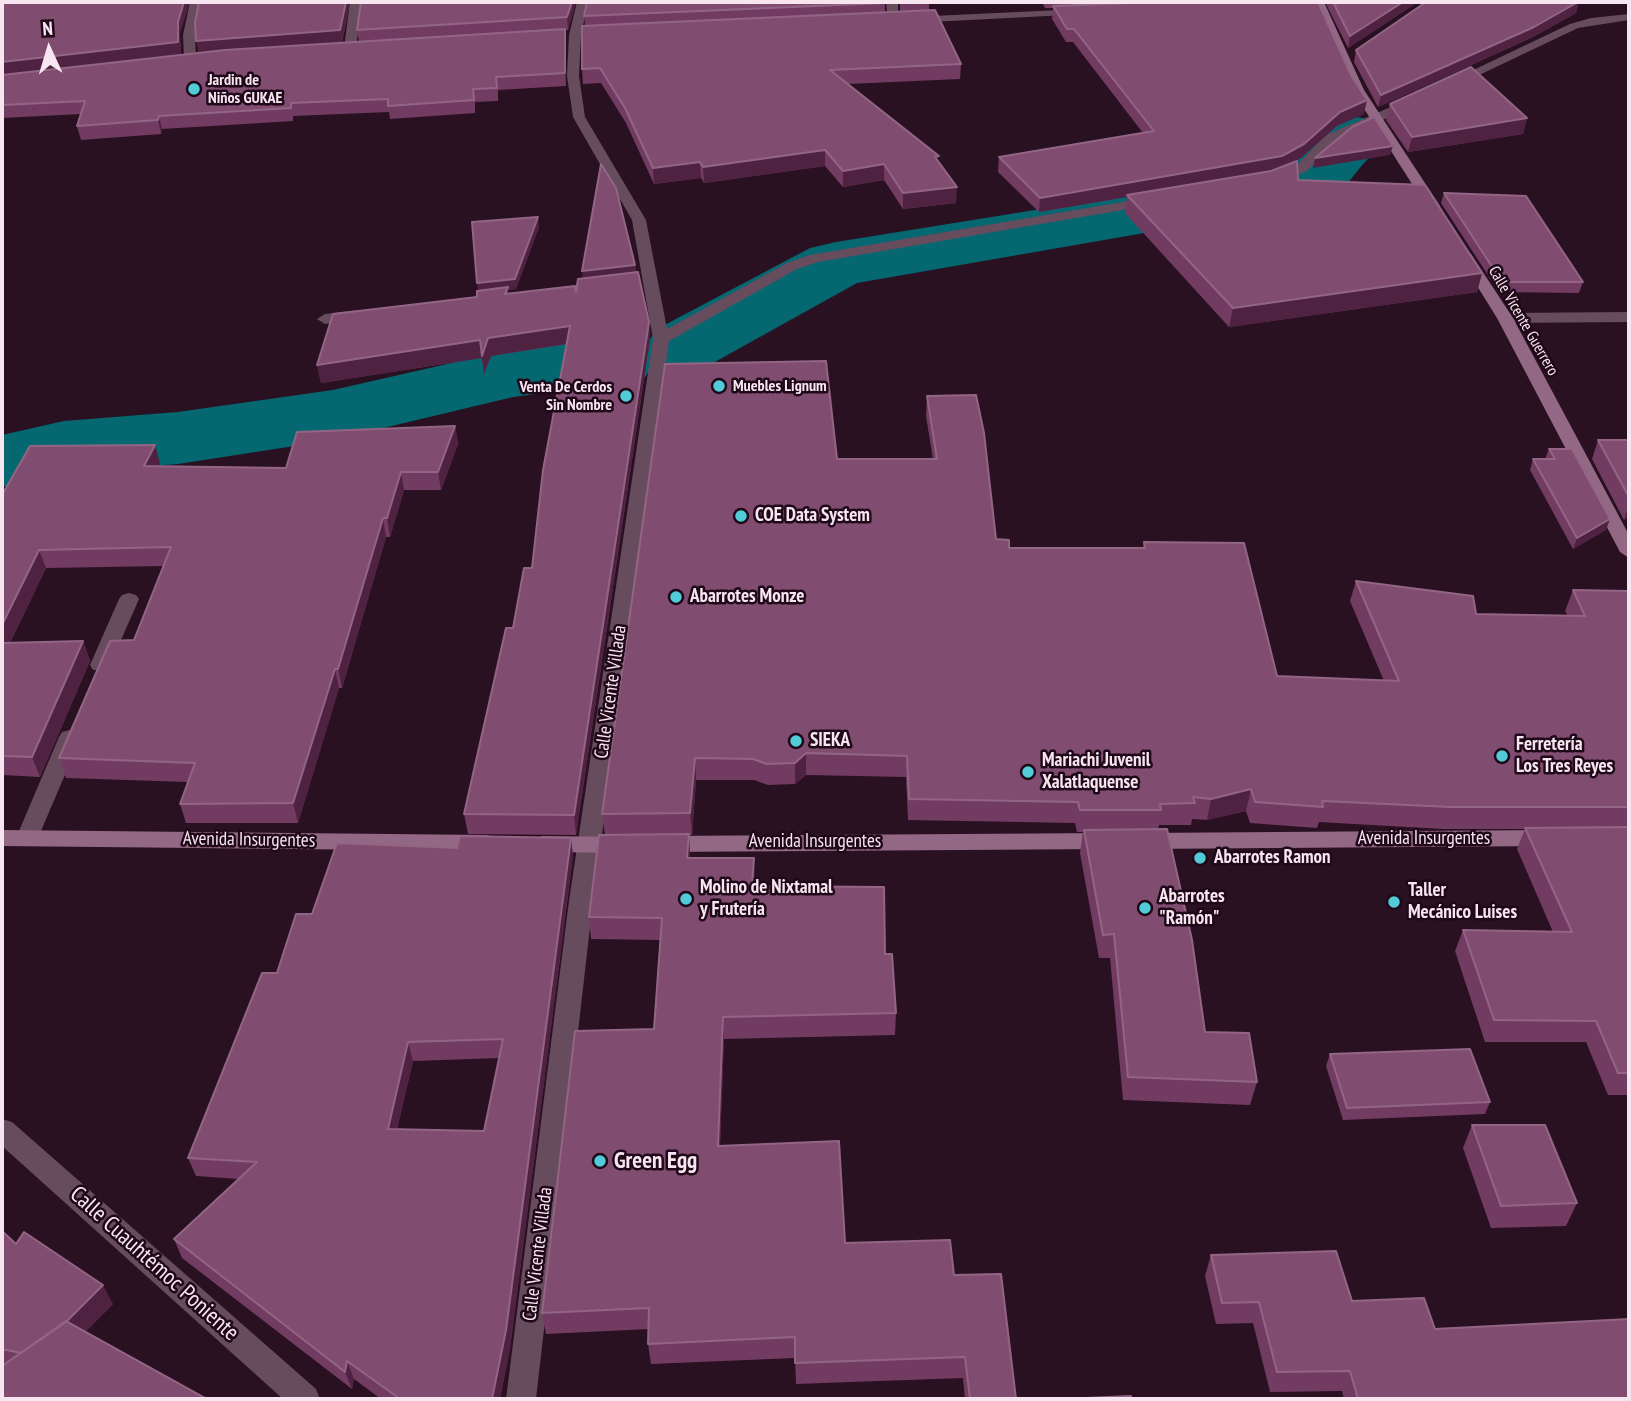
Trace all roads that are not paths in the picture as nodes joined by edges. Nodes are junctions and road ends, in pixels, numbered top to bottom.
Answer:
1 (196, 2) edge
2 (356, 2) edge
3 (582, 2) edge
4 (892, 2) edge
5 (1298, 2) edge
6 (1312, 2) edge
7 (1318, 2) edge
8 (1089, 12) edge
9 (1629, 17) edge
10 (894, 20) junction
11 (880, 21) edge
12 (350, 48) junction
13 (363, 48) edge
14 (336, 49) edge
15 (190, 58) edge
16 (1377, 118) junction
17 (1253, 184) edge
18 (1170, 198) edge
19 (1444, 224) edge
20 (1460, 247) edge
21 (379, 313) edge
22 (1629, 317) edge
23 (1504, 318) junction
24 (325, 319) dead end
25 (661, 338) junction
26 (1629, 552) edge
27 (129, 599) dead end
28 (91, 687) edge
29 (80, 712) edge
30 (2, 838) edge
31 (27, 838) junction
32 (1574, 838) edge
33 (590, 846) junction
34 (2, 1130) edge
35 (305, 1399) edge
36 (521, 1399) edge

1 - 15 street
2 - 12 street
3 - 25 street, Calle Vicente Villada
4 - 10 street
5 - 6 street
7 - 16 main road
8 - 10 street
9 - 16 street
10 - 11 street
12 - 13 street
12 - 14 street
16 - 17 street
16 - 19 main road
18 - 25 street
20 - 23 main road, Calle Vicente Guerrero
21 - 24 street
22 - 23 street
23 - 26 main road, Calle Vicente Guerrero
25 - 33 street, Calle Vicente Villada
27 - 28 street
29 - 31 street
30 - 31 main road, Avenida Insurgentes
31 - 33 main road, Avenida Insurgentes
32 - 33 main road, Avenida Insurgentes
33 - 36 street, Calle Vicente Villada
34 - 35 street, Calle Cuauhtémoc Poniente

